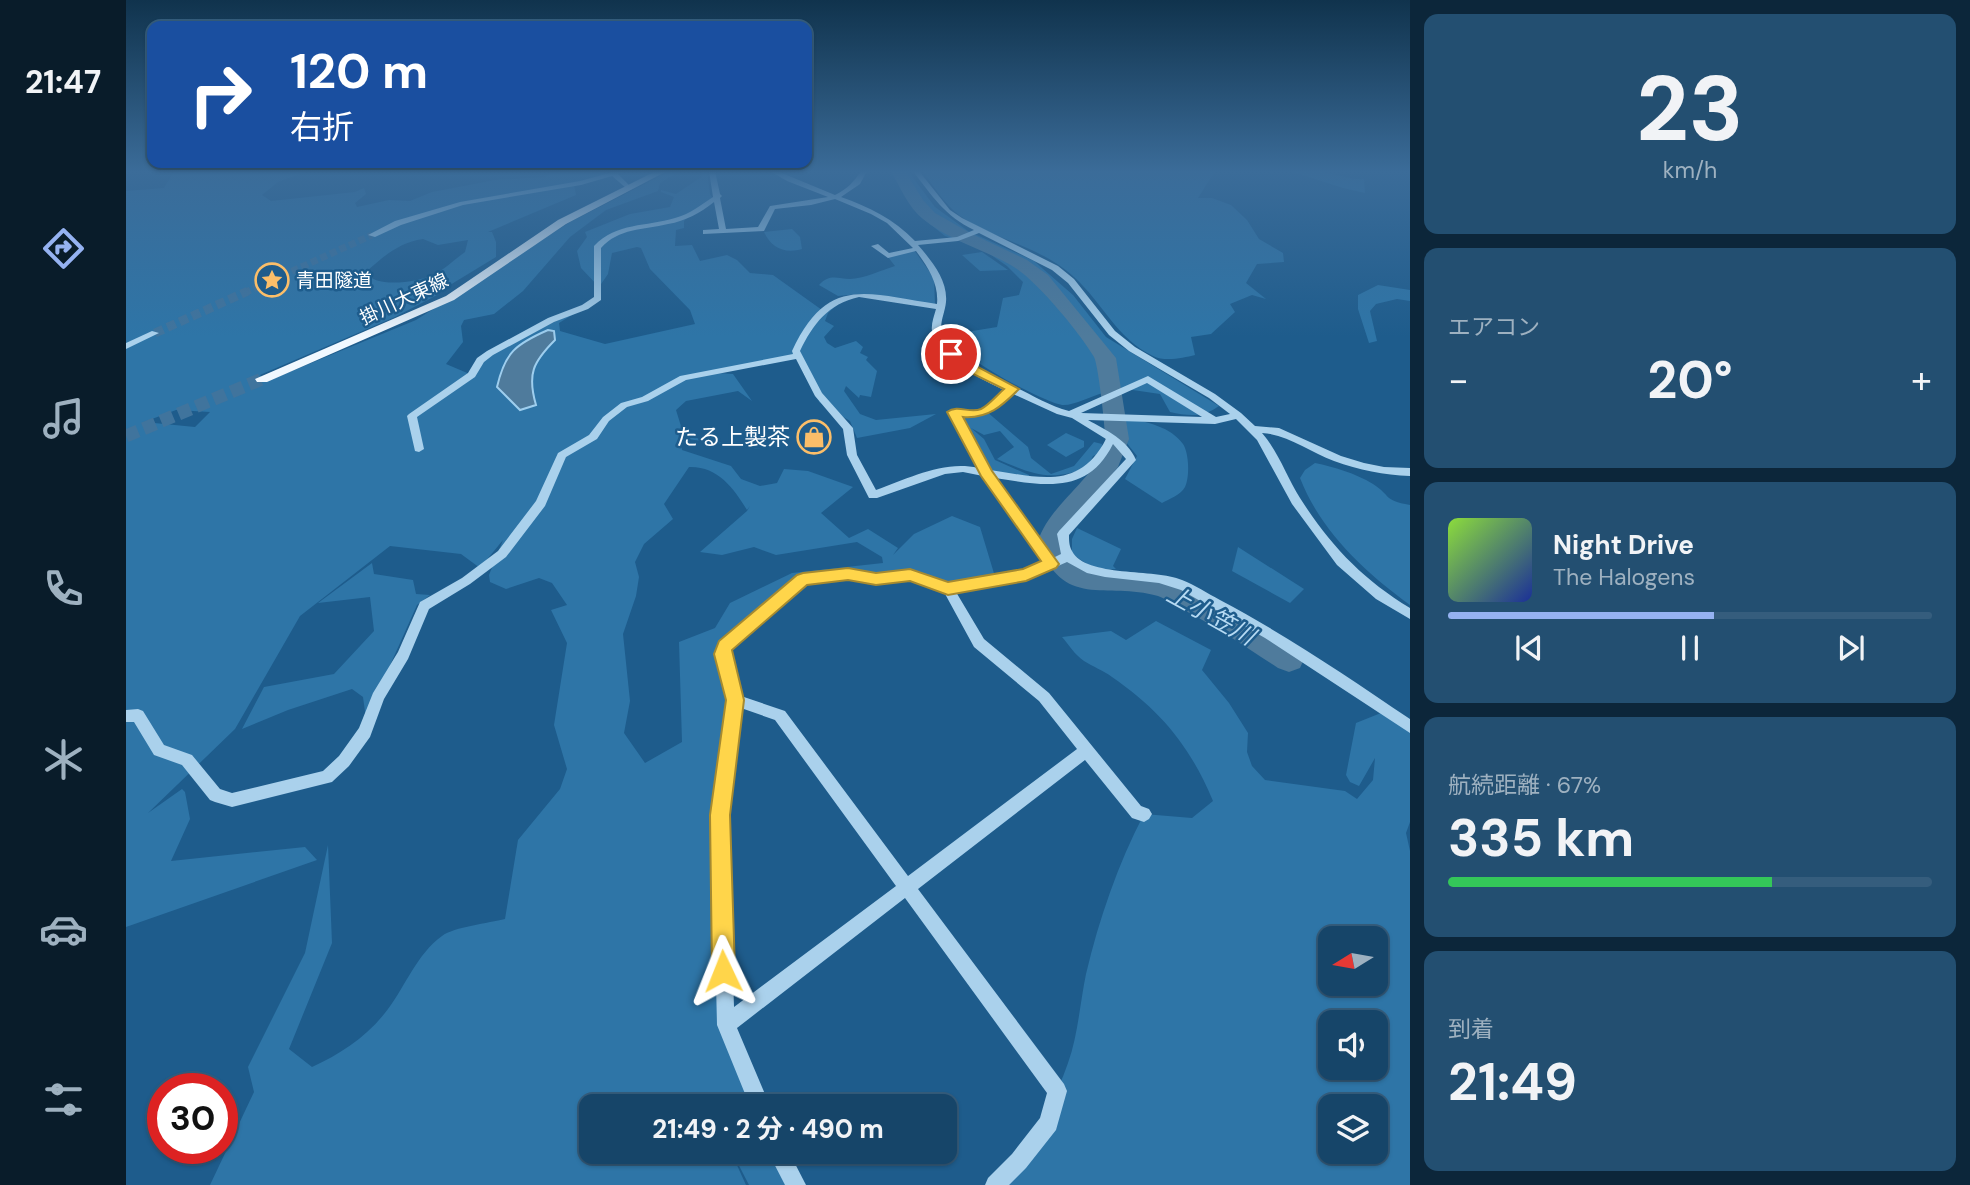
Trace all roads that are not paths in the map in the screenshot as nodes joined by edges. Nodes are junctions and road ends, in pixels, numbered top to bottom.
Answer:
1 (391, 226) edge
2 (556, 226) edge
3 (631, 226) edge
4 (722, 226) edge
5 (762, 226) edge
6 (894, 226) edge
7 (968, 226) edge
8 (723, 231) junction
9 (706, 232) dead end
10 (975, 232) junction
11 (372, 235) tunnel mouth
12 (958, 239) joint
13 (875, 246) dead end
14 (914, 246) junction
15 (865, 296) junction
16 (940, 307) junction
17 (831, 313) dead end
18 (155, 332) tunnel mouth
19 (126, 346) edge
20 (798, 356) junction
21 (262, 380) tunnel mouth
22 (1013, 389) junction
23 (1120, 392) joint
24 (1238, 415) junction
25 (1072, 416) junction
26 (1106, 417) joint
27 (1215, 421) junction
28 (1252, 429) junction
29 (1113, 440) junction
30 (419, 449) dead end
31 (1410, 472) edge
32 (986, 473) junction
33 (1059, 560) junction
34 (948, 589) junction
35 (1410, 614) edge
36 (735, 700) junction
37 (126, 716) edge
38 (1410, 727) edge
39 (1087, 750) junction
40 (1144, 814) dead end
41 (906, 888) junction
42 (726, 1025) junction
43 (755, 1094) edge
44 (785, 1164) edge
45 (796, 1185) edge
46 (995, 1185) edge

1 - 11 street
2 - 21 main road, 掛川大東線
3 - 30 street
4 - 8 street
5 - 8 street
6 - 14 street
7 - 10 street
8 - 9 street
10 - 12 street
10 - 24 street
12 - 14 street
13 - 14 street
14 - 16 street
15 - 16 street
15 - 17 street
15 - 20 street
16 - 22 street
18 - 19 street
20 - 32 street
20 - 37 street
22 - 25 street
22 - 32 street
23 - 25 street
23 - 27 street
24 - 27 street
24 - 28 street
25 - 26 street
25 - 29 street
26 - 27 street
28 - 31 street
28 - 35 street
29 - 32 street
29 - 33 street
32 - 33 street
33 - 34 street
33 - 38 street
34 - 36 street
34 - 39 street
36 - 41 street
36 - 42 street
39 - 40 street
39 - 41 street
41 - 42 street
41 - 46 street
42 - 43 street
44 - 45 street

